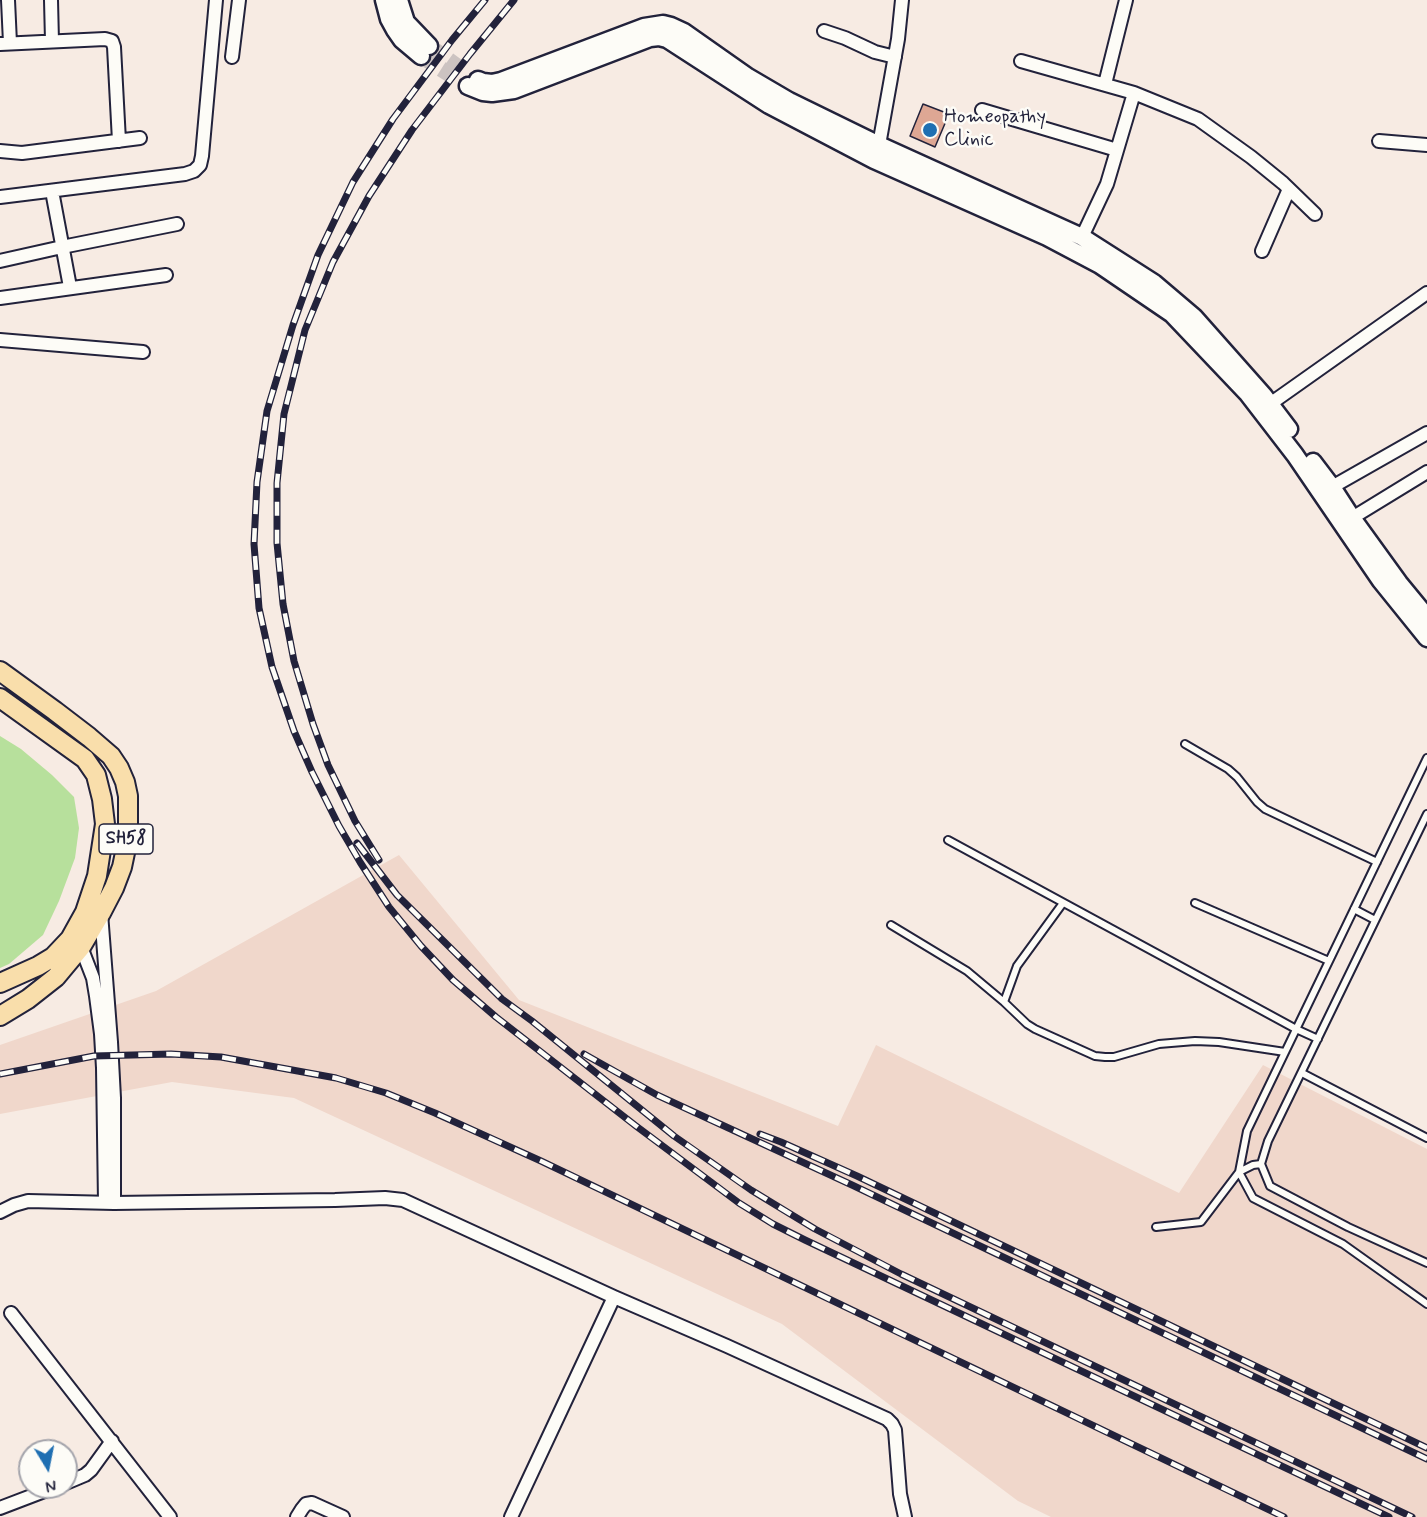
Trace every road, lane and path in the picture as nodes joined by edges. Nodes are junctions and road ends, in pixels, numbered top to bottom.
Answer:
1 (8, 0) edge
2 (51, 0) edge
3 (216, 0) edge
4 (239, 0) edge
5 (384, 0) edge
6 (399, 0) edge
7 (902, 0) edge
8 (1126, 0) edge
9 (824, 31) dead end
10 (52, 41) junction
11 (5, 43) edge
12 (232, 57) dead end
13 (895, 57) junction
14 (1021, 61) dead end
15 (1105, 84) junction
16 (1134, 93) junction
17 (982, 110) dead end
18 (140, 138) dead end
19 (119, 141) junction
20 (1379, 141) dead end
21 (879, 145) junction
22 (1427, 145) edge
23 (1117, 150) junction
24 (0, 151) edge
25 (1289, 189) junction
26 (52, 191) junction
27 (0, 197) edge
28 (1315, 214) dead end
29 (177, 224) dead end
30 (1083, 237) junction
31 (62, 247) junction
32 (1262, 251) dead end
33 (0, 261) edge
34 (166, 275) dead end
35 (70, 287) junction
36 (1427, 293) edge
37 (0, 298) edge
38 (0, 340) edge
39 (143, 352) dead end
40 (1270, 404) junction
41 (1427, 433) edge
42 (1427, 472) edge
43 (1332, 487) junction
44 (1352, 518) junction
45 (1427, 616) edge
46 (1427, 638) edge
47 (0, 672) edge
48 (0, 698) edge
49 (1185, 744) dead end
50 (1427, 758) edge
51 (1427, 814) edge
52 (948, 840) dead end
53 (1377, 862) junction
54 (92, 892) junction
55 (1063, 903) junction
56 (1195, 903) dead end
57 (1354, 909) junction
58 (102, 913) junction
59 (1375, 920) junction
60 (891, 925) dead end
61 (81, 947) junction
62 (1329, 961) junction
63 (0, 982) edge
64 (1004, 1002) junction
65 (0, 1016) edge
66 (1296, 1029) junction
67 (1318, 1039) junction
68 (1285, 1052) junction
69 (1302, 1073) junction
70 (1427, 1138) edge
71 (1261, 1164) junction
72 (1239, 1172) junction
73 (109, 1202) junction
74 (0, 1212) edge
75 (1156, 1227) dead end
76 (1427, 1263) edge
77 (614, 1298) junction
78 (1427, 1304) edge
79 (10, 1313) dead end
80 (112, 1442) junction
81 (78, 1478) edge
82 (24, 1499) edge
83 (0, 1508) edge
84 (170, 1517) edge
85 (297, 1517) edge
86 (343, 1517) edge
87 (510, 1517) edge
88 (905, 1517) edge

1 - 11 street
2 - 10 street
3 - 26 street
4 - 12 street
5 - 6 main road
7 - 13 street
8 - 15 street
9 - 13 street
10 - 11 street
10 - 19 street
13 - 21 street
14 - 15 street
15 - 16 street
16 - 23 street
16 - 25 street
17 - 23 street
18 - 19 street
19 - 24 street
20 - 22 street
21 - 30 main road
21 - 46 main road
23 - 30 street
25 - 28 street
25 - 32 street
26 - 27 street
26 - 31 street
29 - 31 street
30 - 40 main road
31 - 33 street
31 - 35 street
34 - 35 street
35 - 37 street
36 - 40 street
38 - 39 street
40 - 43 main road
41 - 43 street
42 - 44 street
43 - 44 main road
44 - 45 main road
47 - 58 main road, SH58
48 - 54 main road, SH58
49 - 53 lane
50 - 53 lane
51 - 59 lane
52 - 55 lane
53 - 57 lane
54 - 58 street
54 - 63 main road, SH58
55 - 64 lane
55 - 66 lane
56 - 62 lane
57 - 59 lane
57 - 62 lane
58 - 61 main road, SH58
58 - 73 street
59 - 67 lane
60 - 64 lane
61 - 65 main road, SH58
61 - 73 street
62 - 66 lane
64 - 68 lane
66 - 67 lane
66 - 68 lane
67 - 69 lane
68 - 72 lane
69 - 70 lane
69 - 71 lane
71 - 72 lane
71 - 76 lane
72 - 75 lane
72 - 78 lane
73 - 74 street
73 - 77 street
77 - 87 street
77 - 88 street
79 - 80 street
80 - 81 street
80 - 84 street
82 - 83 street
85 - 86 street

